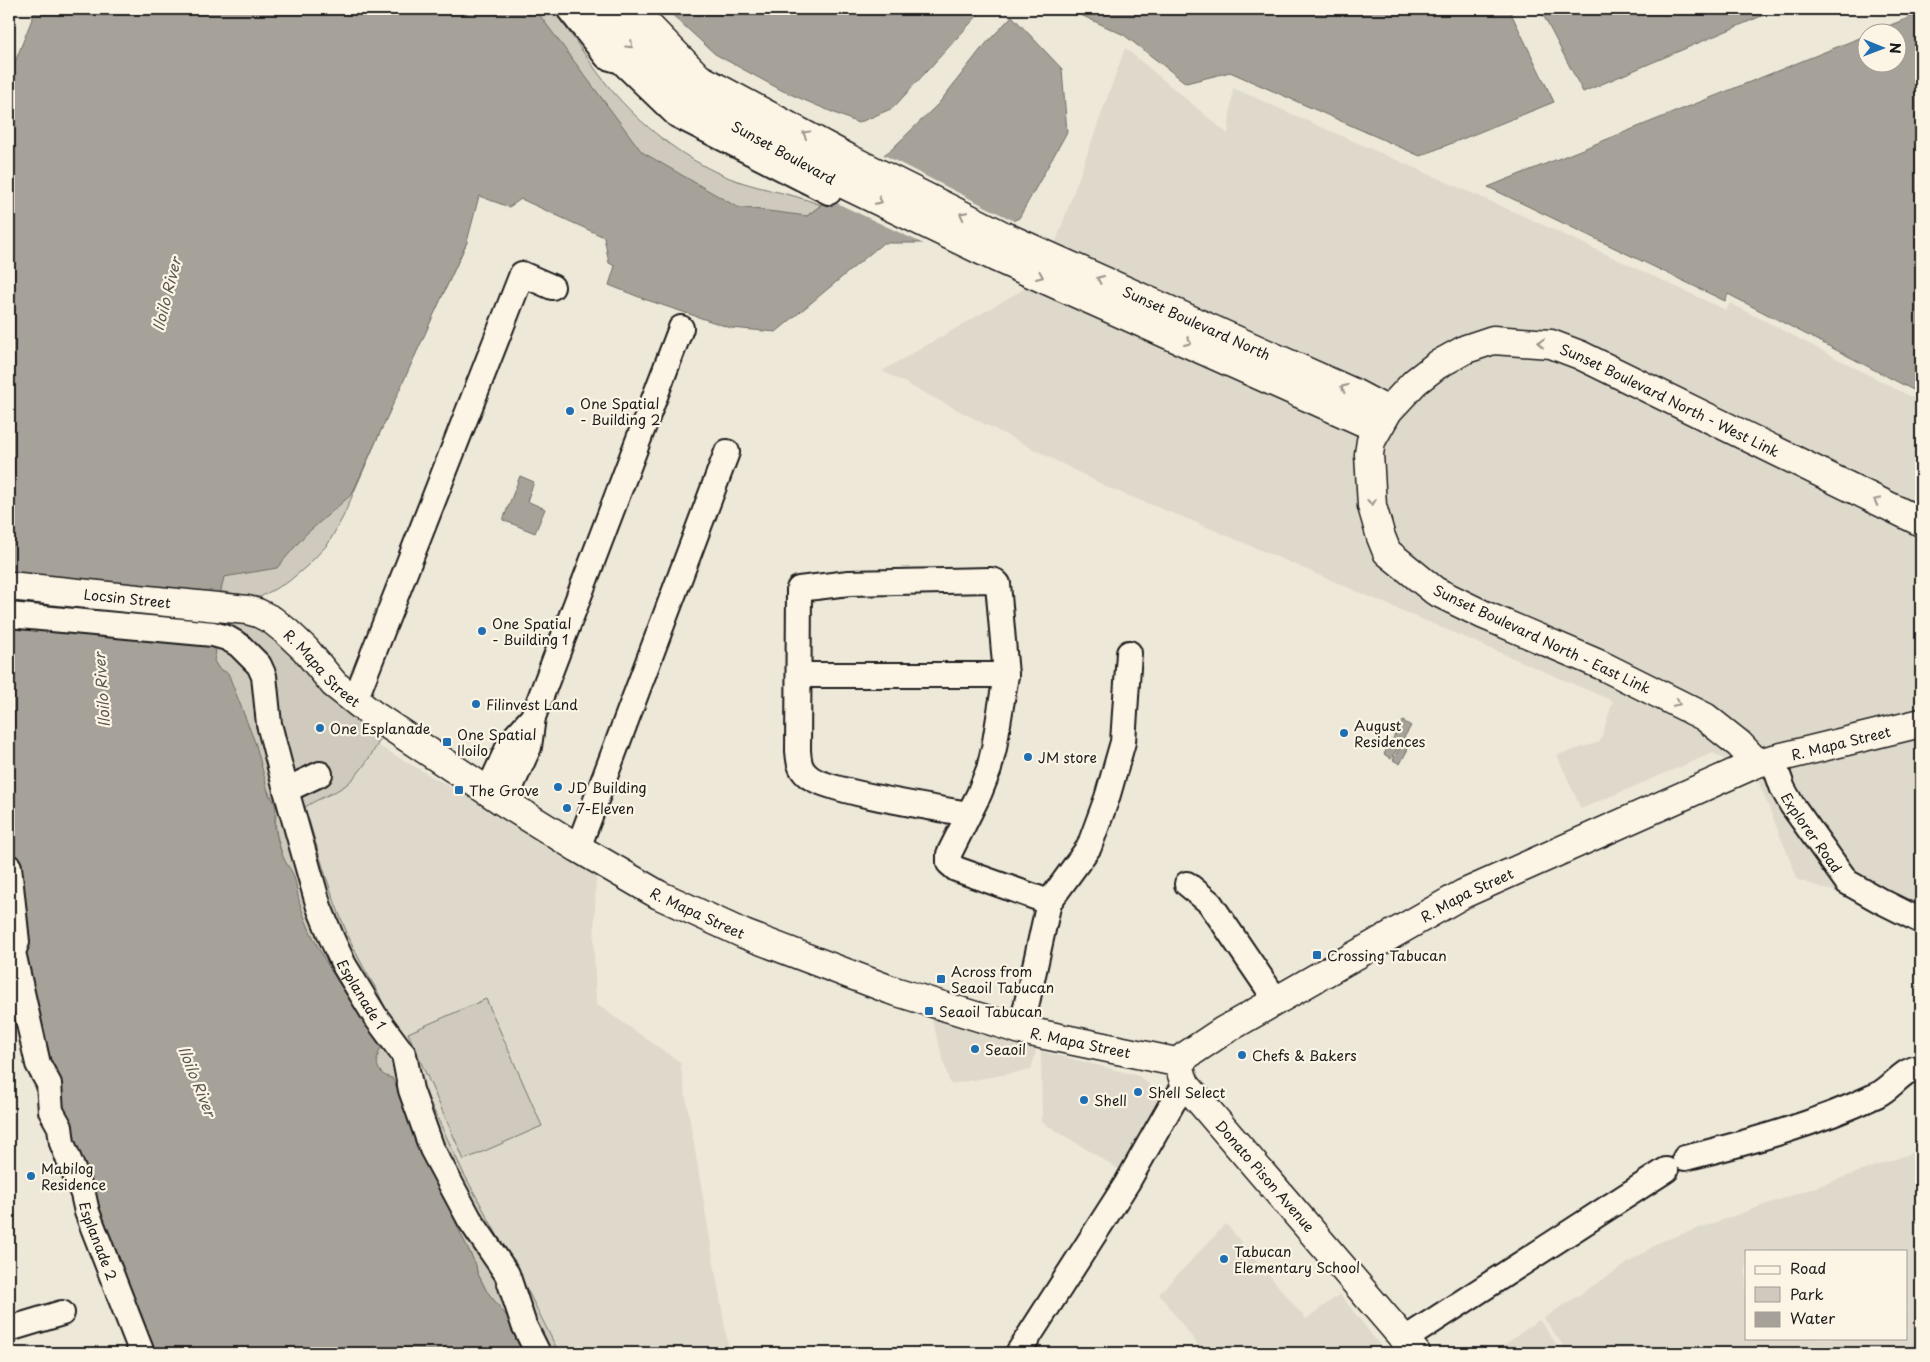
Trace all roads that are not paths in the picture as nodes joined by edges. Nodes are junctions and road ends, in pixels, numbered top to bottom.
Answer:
1 (569, 9) edge
2 (597, 9) edge
3 (632, 9) edge
4 (837, 177) junction
5 (1001, 247) joint
6 (552, 286) dead end
7 (681, 328) dead end
8 (1382, 419) junction
9 (727, 452) dead end
10 (1921, 522) edge
11 (9, 586) edge
12 (247, 610) joint
13 (9, 614) edge
14 (1129, 653) dead end
15 (800, 675) junction
16 (1006, 675) junction
17 (355, 700) junction
18 (1921, 723) edge
19 (1765, 761) junction
20 (320, 774) dead end
21 (286, 790) junction
22 (496, 797) junction
23 (968, 814) junction
24 (578, 848) junction
25 (9, 866) edge
26 (1188, 884) dead end
27 (1050, 902) junction
28 (1921, 921) edge
29 (1276, 1000) junction
30 (1021, 1030) junction
31 (1921, 1067) edge
32 (1183, 1074) junction
33 (62, 1313) dead end
34 (9, 1329) edge
35 (1411, 1346) edge
36 (142, 1353) edge
37 (538, 1353) edge
38 (1018, 1353) edge

1 - 4 street
2 -> 4 main road, Sunset Boulevard
4 -> 3 main road, Sunset Boulevard
4 - 5 main road, Sunset Boulevard
5 - 8 main road, Sunset Boulevard North
6 - 17 street
7 - 22 street
10 -> 8 main road, Sunset Boulevard North - West Link
8 -> 19 main road, Sunset Boulevard North - East Link
9 - 24 street
11 - 12 main road, Locsin Street
12 - 17 main road, R. Mapa Street
13 - 21 street, Esplanade 1
14 - 27 street
15 - 16 street
15 - 16 street
15 - 23 street
16 - 23 street
17 - 22 main road, R. Mapa Street
18 - 19 main road, R. Mapa Street
19 - 28 street, Explorer Road
19 - 29 main road, R. Mapa Street
20 - 21 street
21 - 37 street, Esplanade 1
22 - 24 main road, R. Mapa Street
23 - 27 street
24 - 30 main road, R. Mapa Street
25 - 36 street, Esplanade 2
26 - 29 street
27 - 30 street
29 - 32 main road, R. Mapa Street
30 - 32 main road, R. Mapa Street
31 - 35 street
32 - 35 main road, Donato Pison Avenue
32 - 38 street
33 - 34 street

